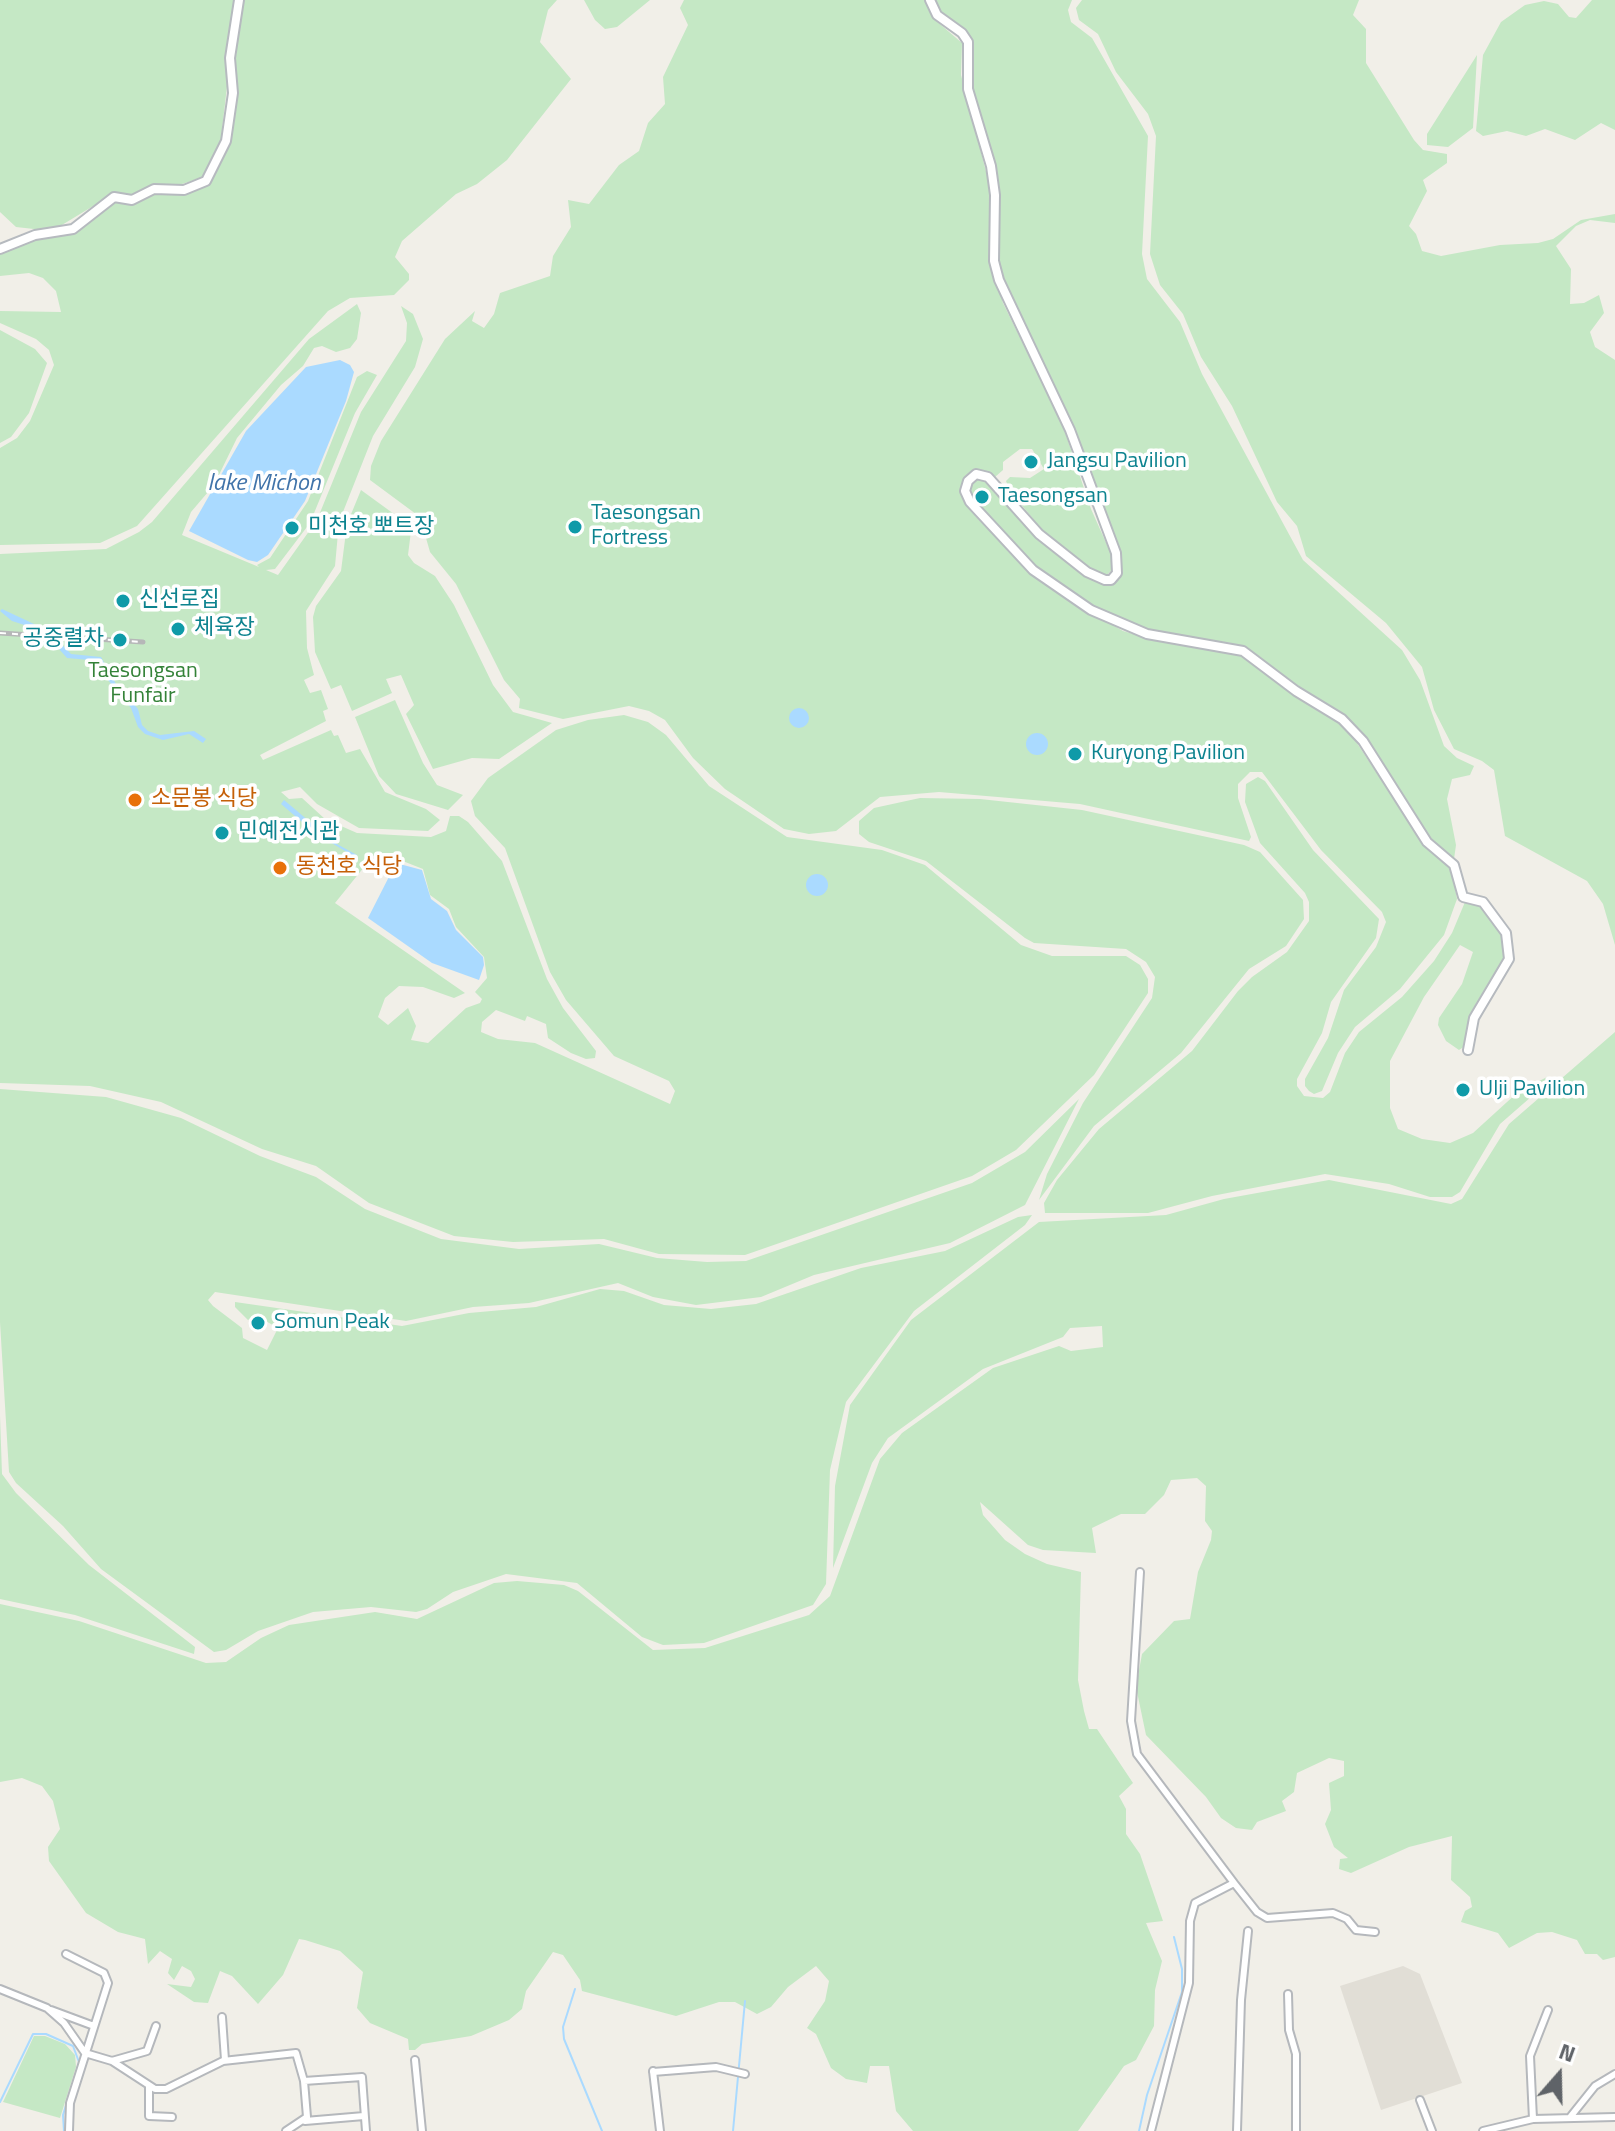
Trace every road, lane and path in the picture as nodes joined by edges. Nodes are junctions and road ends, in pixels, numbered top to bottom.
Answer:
1 (239, 0) edge
2 (930, 0) edge
3 (0, 249) edge
4 (1468, 1050) dead end
5 (1140, 1572) dead end
6 (1234, 1883) junction
7 (1248, 1931) dead end
8 (1375, 1932) dead end
9 (66, 1954) dead end
10 (0, 1989) edge
11 (1288, 1994) dead end
12 (47, 2008) junction
13 (1548, 2010) dead end
14 (222, 2017) dead end
15 (94, 2026) junction
16 (156, 2026) dead end
17 (85, 2053) junction
18 (225, 2060) junction
19 (415, 2060) dead end
20 (112, 2061) junction
21 (745, 2074) dead end
22 (1615, 2074) edge
23 (304, 2081) junction
24 (149, 2086) junction
25 (1420, 2100) dead end
26 (364, 2116) junction
27 (1571, 2116) junction
28 (172, 2117) dead end
29 (1615, 2117) edge
30 (1533, 2119) junction
31 (305, 2121) junction
32 (69, 2131) edge
33 (286, 2131) edge
34 (366, 2131) edge
35 (422, 2131) edge
36 (660, 2131) edge
37 (1151, 2131) edge
38 (1237, 2131) edge
39 (1296, 2131) edge
40 (1432, 2131) edge
41 (1483, 2131) edge

1 - 3 street
2 - 4 street
5 - 6 street
6 - 8 street
6 - 37 street
7 - 38 street
9 - 15 street
10 - 12 street
11 - 39 street
12 - 15 street
12 - 17 street
13 - 30 street
14 - 18 street
15 - 17 street
16 - 20 street
17 - 20 street
17 - 32 street
18 - 23 street
18 - 24 street
19 - 35 street
20 - 24 street
21 - 36 street
22 - 27 street
23 - 26 street
23 - 31 street
24 - 28 street
25 - 40 street
26 - 31 street
26 - 34 street
27 - 29 street
27 - 30 street
30 - 41 street
31 - 33 street

